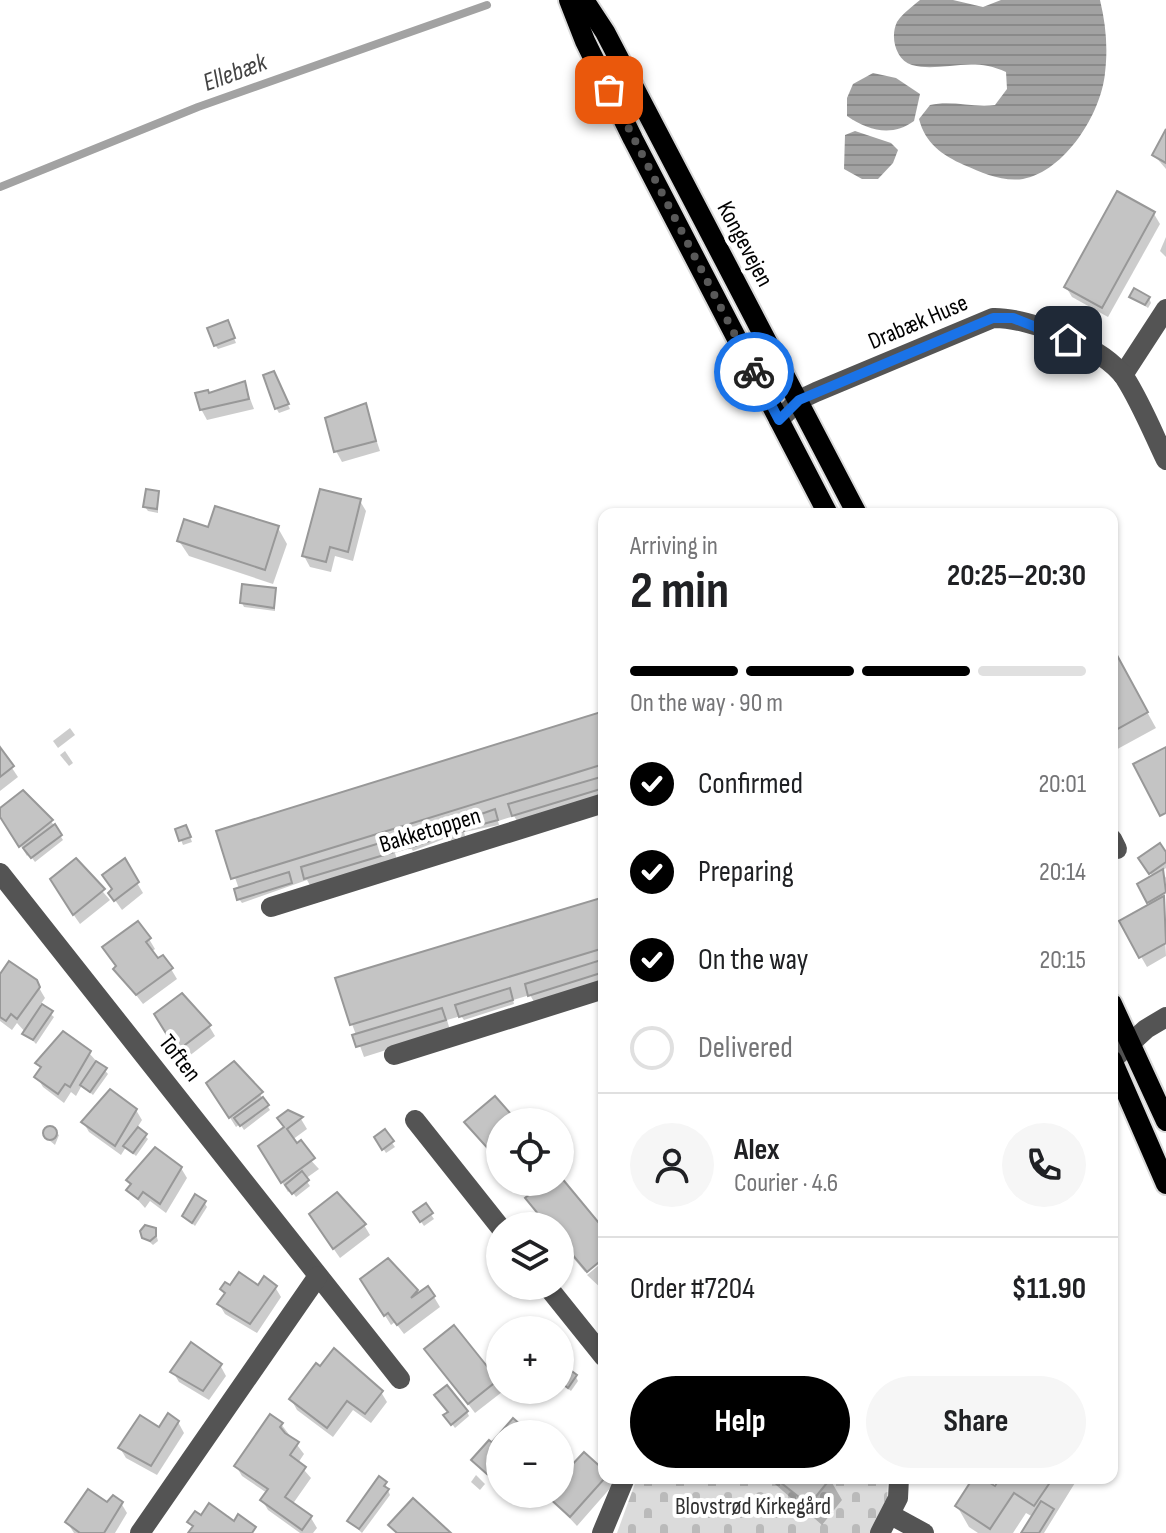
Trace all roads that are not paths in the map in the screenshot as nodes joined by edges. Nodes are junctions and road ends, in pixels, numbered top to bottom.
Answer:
1 (569, 0) edge
2 (584, 0) edge
3 (1166, 309) edge
4 (1123, 375) junction
5 (799, 400) junction
6 (779, 420) junction
7 (1166, 460) edge
8 (825, 508) edge
9 (854, 508) edge
10 (598, 805) edge
11 (0, 873) edge
12 (271, 907) dead end
13 (598, 991) edge
14 (1118, 1016) edge
15 (1166, 1017) edge
16 (1131, 1042) junction
17 (1118, 1054) edge
18 (394, 1055) dead end
19 (1118, 1074) edge
20 (415, 1120) dead end
21 (1166, 1121) edge
22 (1166, 1184) edge
23 (488, 1212) edge
24 (318, 1276) junction
25 (558, 1300) edge
26 (598, 1350) edge
27 (400, 1379) dead end
28 (622, 1484) edge
29 (898, 1484) edge
30 (891, 1515) junction
31 (140, 1533) edge
32 (602, 1533) edge
33 (880, 1533) edge
34 (924, 1533) edge

1 - 6 main road, Kongevejen
2 - 5 main road, Kongevejen
3 - 4 street
4 - 5 street, Drabæk Huse
4 - 7 street, Drabæk Huse
5 - 6 street, Drabæk Huse
5 - 9 main road, Kongevejen
6 - 8 main road, Kongevejen
10 - 12 street, Bakketoppen
11 - 24 street, Toften
13 - 18 street
14 - 16 main road
15 - 16 street
16 - 17 street
16 - 21 main road
19 - 22 main road
20 - 23 street
24 - 27 street, Toften
24 - 31 street
25 - 26 street
28 - 32 street
29 - 30 street
30 - 33 street
30 - 34 street

